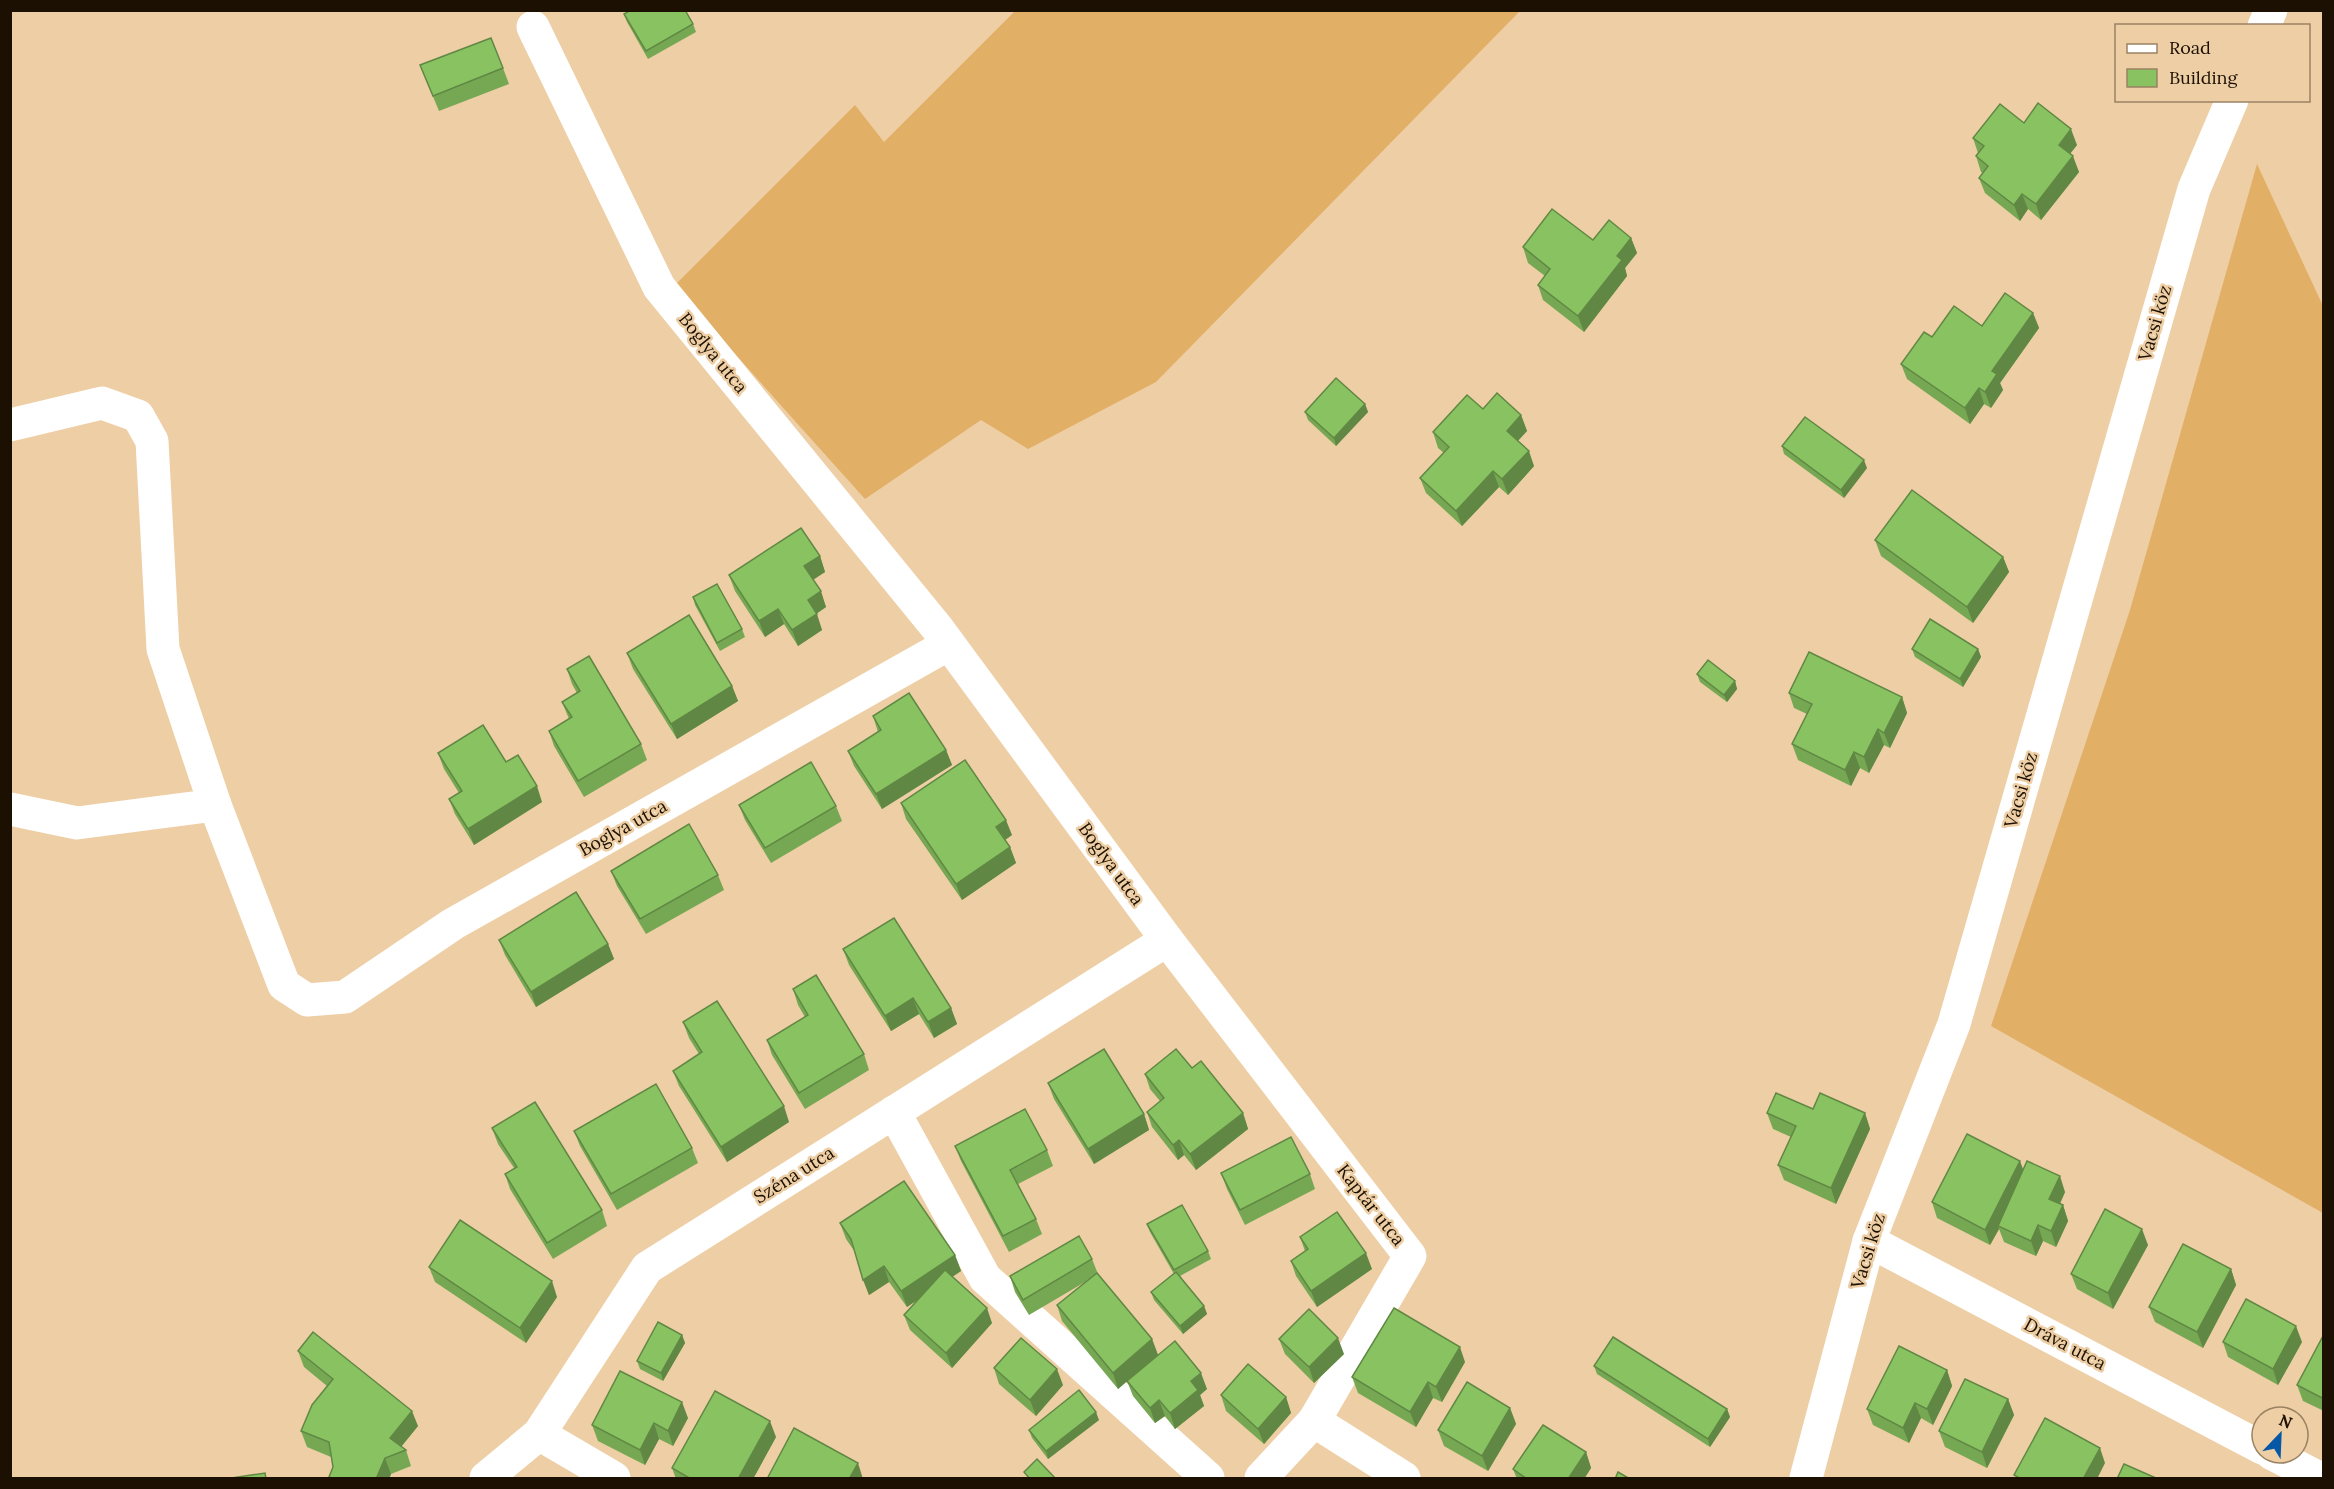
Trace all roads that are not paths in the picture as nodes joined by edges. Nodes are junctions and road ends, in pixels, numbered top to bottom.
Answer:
1 (2271, 10) edge
2 (2265, 24) edge
3 (533, 27) dead end
4 (2231, 102) edge
5 (10, 426) edge
6 (948, 644) junction
7 (215, 805) junction
8 (10, 809) edge
9 (1167, 940) junction
10 (894, 1113) junction
11 (1869, 1240) junction
12 (1314, 1421) junction
13 (539, 1434) junction
14 (2250, 1442) edge
15 (2293, 1465) edge
16 (486, 1479) edge
17 (614, 1479) edge
18 (1208, 1479) edge
19 (1261, 1479) edge
20 (1404, 1479) edge
21 (1806, 1479) edge
22 (2319, 1479) edge

1 - 2 street
3 - 6 street, Boglya utca
4 - 11 street, Vacsi köz
5 - 7 street, Boglya utca
6 - 7 street, Boglya utca
6 - 9 street, Boglya utca
7 - 8 street
9 - 10 street, Széna utca
9 - 12 street, Kaptár utca
10 - 13 street, Széna utca
10 - 18 street
11 - 14 street, Dráva utca
11 - 21 street, Vacsi köz
12 - 19 street, Kaptár utca
12 - 20 street
13 - 16 street, Széna utca
13 - 17 street
15 - 22 street

